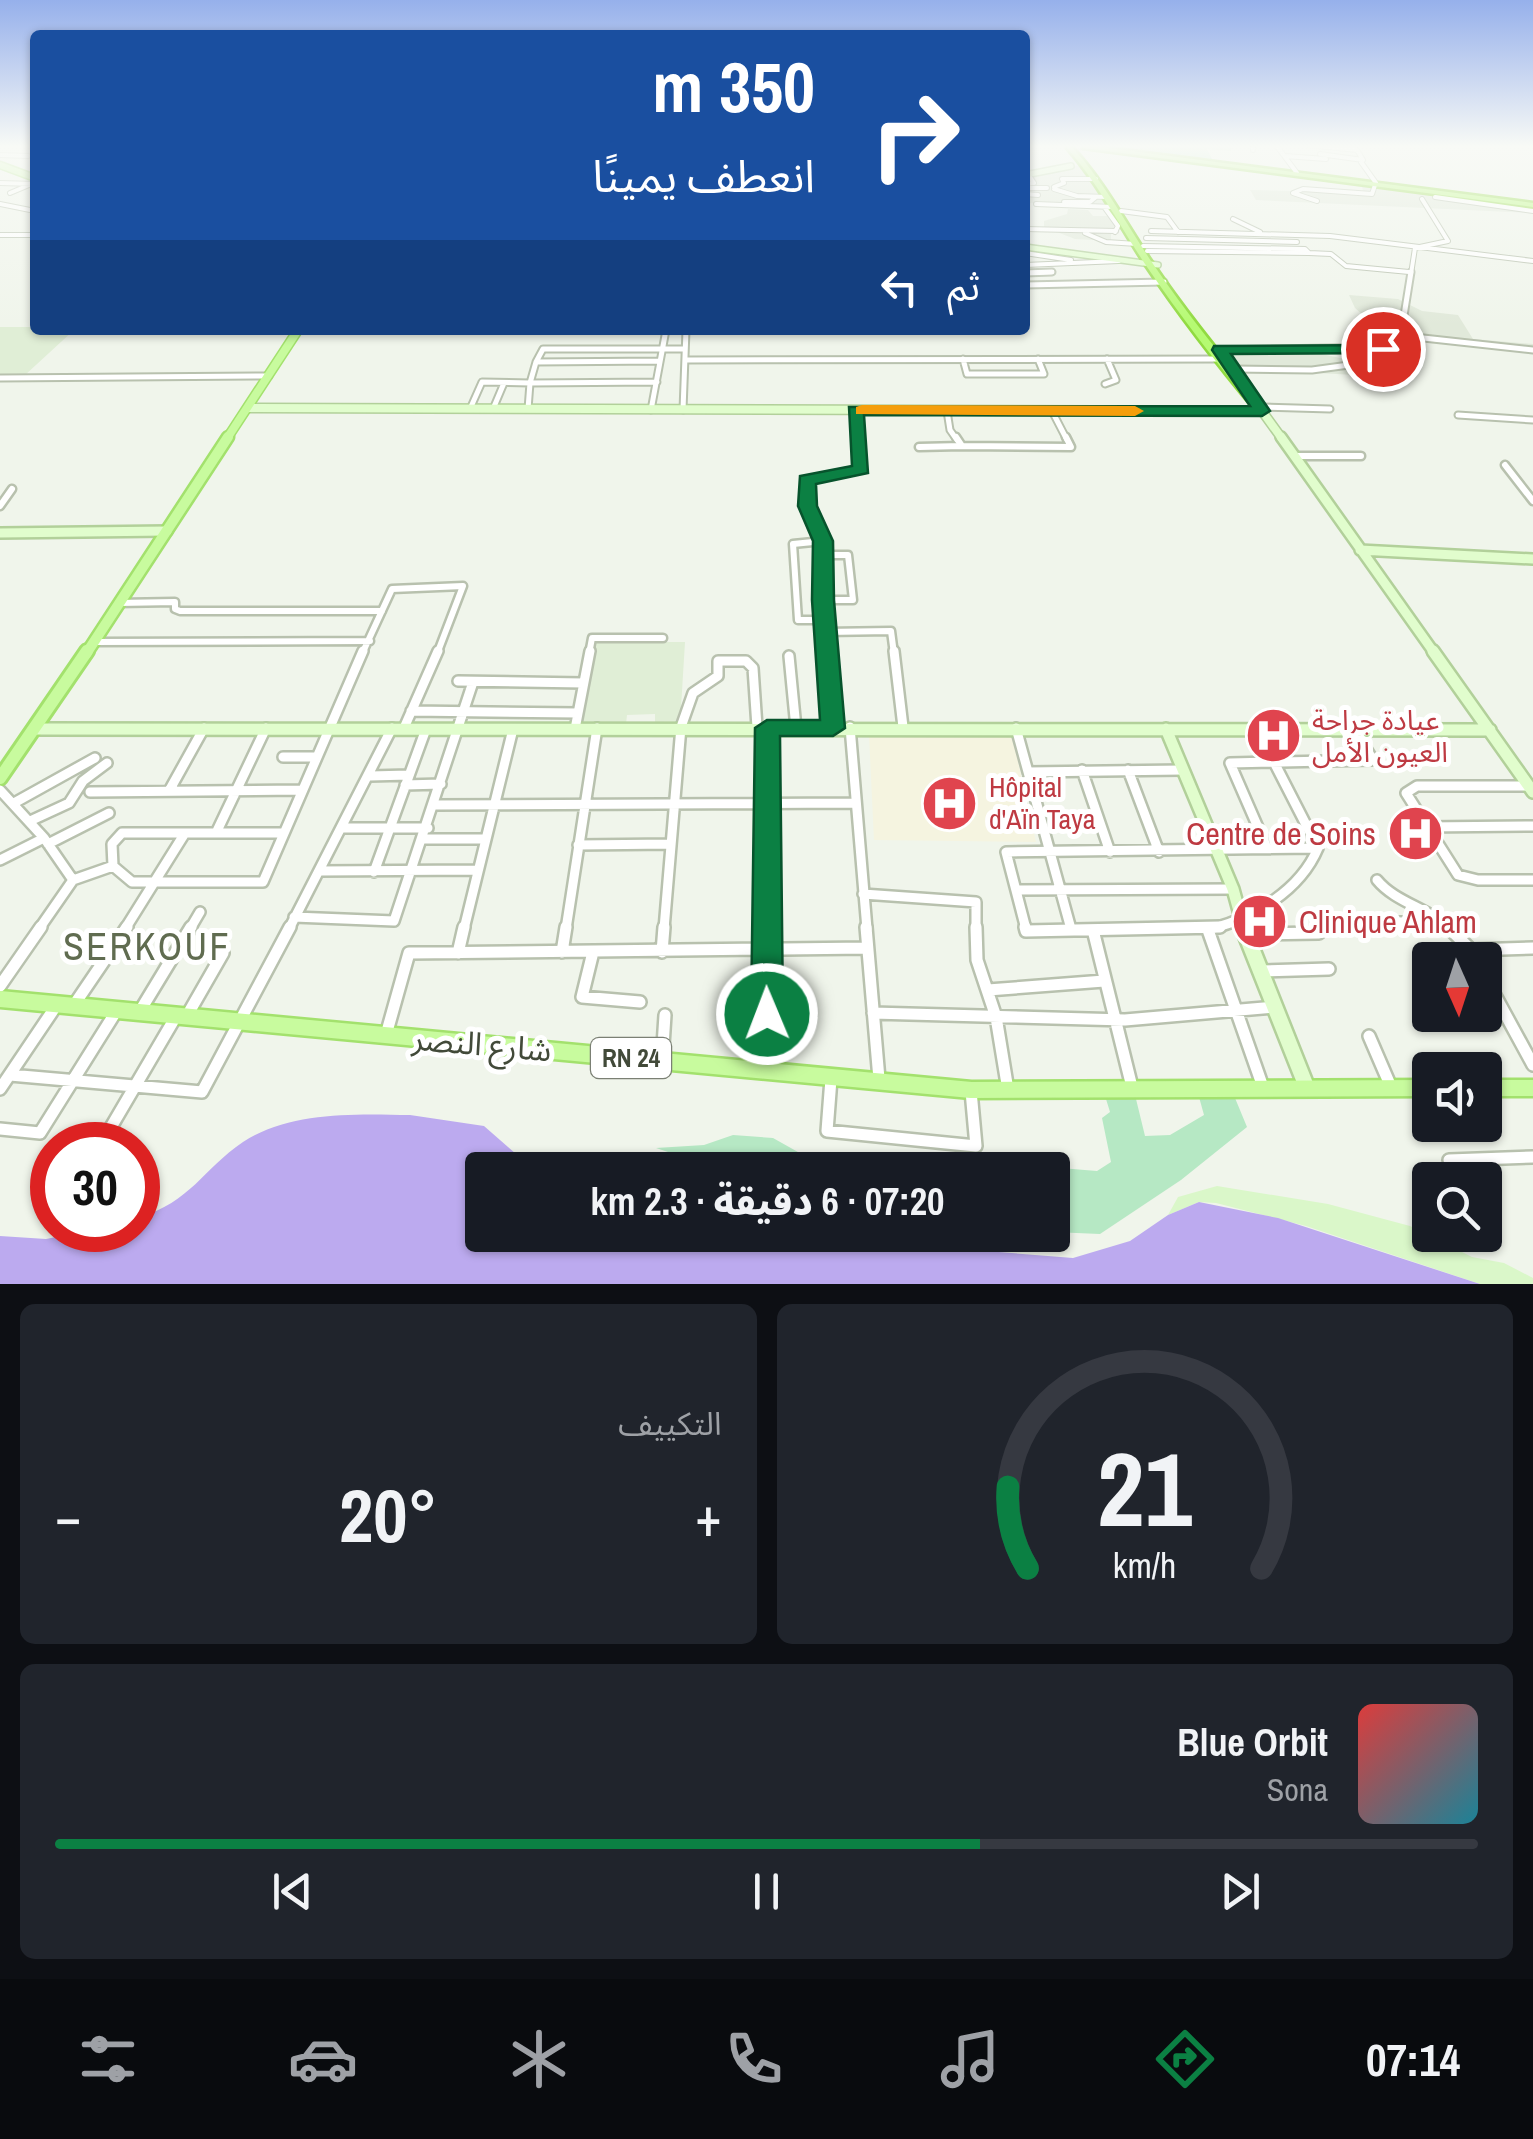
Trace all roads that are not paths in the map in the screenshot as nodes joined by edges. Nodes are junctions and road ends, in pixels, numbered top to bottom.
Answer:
1 (5, 205) edge
2 (1045, 205) edge
3 (1100, 205) edge
4 (1108, 205) edge
5 (1109, 205) edge
6 (1112, 205) edge
7 (1426, 205) edge
8 (1073, 208) junction
9 (30, 210) edge
10 (1066, 213) dead end
11 (1233, 219) dead end
12 (1090, 222) dead end
13 (1030, 228) edge
14 (1076, 230) junction
15 (1086, 230) junction
16 (1116, 231) junction
17 (1152, 231) dead end
18 (0, 235) edge
19 (30, 235) edge
20 (1330, 236) junction
21 (1224, 238) junction
22 (1183, 239) junction
23 (1266, 239) junction
24 (1116, 240) dead end
25 (1299, 244) junction
26 (1415, 248) junction
27 (1030, 251) edge
28 (1030, 251) edge
29 (1148, 253) junction
30 (1332, 254) junction
31 (1070, 260) dead end
32 (1533, 261) edge
33 (1123, 262) junction
34 (1094, 264) junction
35 (1030, 265) edge
36 (1075, 269) dead end
37 (1052, 272) dead end
38 (1410, 272) junction
39 (1030, 273) edge
40 (1164, 282) junction
41 (1086, 284) junction
42 (1110, 284) junction
43 (1030, 286) edge
44 (295, 335) edge
45 (665, 335) edge
46 (686, 335) edge
47 (1396, 336) junction
48 (661, 348) junction
49 (685, 348) junction
50 (1518, 348) junction
51 (1533, 350) edge
52 (1219, 354) junction
53 (1000, 359) junction
54 (1038, 359) junction
55 (1107, 359) junction
56 (1526, 359) dead end
57 (660, 360) junction
58 (686, 360) junction
59 (963, 360) junction
60 (536, 362) junction
61 (1372, 362) dead end
62 (1234, 369) junction
63 (1005, 374) junction
64 (269, 376) junction
65 (0, 378) edge
66 (657, 382) junction
67 (504, 383) junction
68 (530, 383) junction
69 (1105, 384) dead end
70 (248, 408) junction
71 (470, 409) junction
72 (493, 409) junction
73 (1262, 409) junction
74 (1330, 409) dead end
75 (528, 410) junction
76 (651, 410) junction
77 (682, 410) junction
78 (855, 410) junction
79 (947, 410) junction
80 (1052, 411) junction
81 (1458, 415) dead end
82 (1533, 420) edge
83 (962, 446) junction
84 (919, 447) dead end
85 (1295, 456) junction
86 (1361, 456) dead end
87 (1505, 465) dead end
88 (12, 490) dead end
89 (1533, 501) edge
90 (0, 506) edge
91 (167, 531) junction
92 (0, 533) edge
93 (823, 541) junction
94 (1360, 550) junction
95 (824, 555) junction
96 (1533, 558) edge
97 (823, 600) junction
98 (118, 603) junction
99 (382, 612) junction
100 (824, 620) junction
101 (825, 632) junction
102 (662, 638) dead end
103 (370, 640) junction
104 (93, 642) junction
105 (789, 656) dead end
106 (458, 681) dead end
107 (473, 682) junction
108 (583, 683) junction
109 (411, 711) junction
110 (524, 712) junction
111 (464, 713) junction
112 (578, 713) junction
113 (681, 727) junction
114 (903, 727) junction
115 (204, 728) junction
116 (266, 728) junction
117 (327, 728) junction
118 (398, 728) junction
119 (574, 728) junction
120 (597, 728) junction
121 (762, 728) junction
122 (796, 728) junction
123 (833, 728) junction
124 (850, 728) junction
125 (1016, 728) junction
126 (36, 729) junction
127 (426, 729) junction
128 (460, 729) junction
129 (516, 729) junction
130 (1166, 729) junction
131 (1258, 730) junction
132 (1355, 730) junction
133 (1490, 730) junction
134 (283, 757) dead end
135 (315, 757) junction
136 (94, 758) dead end
137 (1273, 762) junction
138 (107, 763) dead end
139 (1082, 770) junction
140 (1128, 770) junction
141 (1182, 770) junction
142 (1028, 772) junction
143 (370, 776) junction
144 (0, 778) edge
145 (407, 780) junction
146 (441, 784) junction
147 (1529, 784) edge
148 (0, 790) edge
149 (301, 790) junction
150 (236, 791) junction
151 (90, 792) dead end
152 (169, 792) junction
153 (14, 803) junction
154 (856, 803) junction
155 (765, 804) junction
156 (434, 805) junction
157 (493, 806) junction
158 (585, 806) junction
159 (674, 806) junction
160 (109, 813) dead end
161 (30, 822) junction
162 (1425, 826) junction
163 (1533, 826) edge
164 (344, 828) junction
165 (390, 828) junction
166 (428, 828) junction
167 (184, 833) junction
168 (216, 833) junction
169 (283, 833) junction
170 (484, 839) junction
171 (423, 840) junction
172 (46, 841) junction
173 (671, 844) junction
174 (578, 845) junction
175 (1267, 848) junction
176 (1318, 848) junction
177 (1216, 851) junction
178 (1050, 852) junction
179 (1110, 852) junction
180 (1159, 852) junction
181 (0, 860) edge
182 (113, 866) junction
183 (476, 870) junction
184 (319, 871) junction
185 (374, 872) junction
186 (412, 872) junction
187 (73, 880) junction
188 (1378, 880) dead end
189 (1533, 880) edge
190 (157, 882) junction
191 (1234, 889) junction
192 (1016, 890) junction
193 (1060, 890) junction
194 (863, 894) junction
195 (200, 912) dead end
196 (294, 917) junction
197 (1240, 918) junction
198 (1441, 920) junction
199 (1354, 923) dead end
200 (1071, 930) junction
201 (1092, 930) junction
202 (1208, 930) junction
203 (1319, 933) dead end
204 (1246, 934) junction
205 (1461, 942) edge
206 (868, 948) junction
207 (1533, 948) edge
208 (766, 950) junction
209 (562, 952) junction
210 (593, 952) junction
211 (662, 952) junction
212 (1502, 952) edge
213 (224, 953) dead end
214 (458, 953) junction
215 (1330, 969) dead end
216 (1260, 971) junction
217 (1104, 981) junction
218 (0, 986) edge
219 (988, 990) junction
220 (0, 998) edge
221 (640, 1002) dead end
222 (66, 1004) junction
223 (1274, 1007) junction
224 (1502, 1008) edge
225 (117, 1009) junction
226 (140, 1012) junction
227 (873, 1012) junction
228 (733, 1013) dead end
229 (767, 1014) junction
230 (1237, 1014) junction
231 (182, 1015) junction
232 (665, 1015) dead end
233 (996, 1017) junction
234 (1115, 1018) junction
235 (240, 1020) junction
236 (386, 1034) junction
237 (1369, 1036) dead end
238 (662, 1061) junction
239 (1533, 1065) edge
240 (768, 1070) junction
241 (10, 1075) junction
242 (832, 1075) junction
243 (879, 1079) junction
244 (73, 1081) junction
245 (138, 1087) junction
246 (1307, 1088) junction
247 (1392, 1088) junction
248 (1412, 1088) edge
249 (1502, 1088) edge
250 (1533, 1088) edge
251 (0, 1089) edge
252 (971, 1090) junction
253 (1264, 1090) junction
254 (1008, 1091) junction
255 (1133, 1091) junction
256 (115, 1122) edge
257 (0, 1130) edge
258 (1533, 1157) edge
259 (1449, 1160) dead end

1 - 9 street
2 - 8 street
3 - 8 street
4 - 16 street
5 - 29 highway
6 - 22 street
7 - 26 street
8 - 10 street
11 - 23 street
12 - 15 street
13 - 14 street
14 - 15 street
14 - 29 street
15 - 16 street
16 - 24 street
17 - 22 street
18 - 19 street
20 - 25 street
20 - 26 street
20 - 30 street
21 - 22 street
21 - 22 street
21 - 23 street
21 - 23 street
22 - 25 street
22 - 29 street
22 - 29 street
23 - 25 street
23 - 25 street
25 - 29 street
25 - 30 street
26 - 32 street
26 - 38 street
27 - 31 street
28 - 33 main road
29 - 33 main road
29 - 33 main road
29 - 40 highway
29 - 52 highway
30 - 38 street
33 - 34 street
34 - 35 street
34 - 42 street
36 - 41 street
37 - 39 street
38 - 47 street
40 - 42 street
40 - 52 highway
41 - 42 street
41 - 43 street
44 - 64 main road
45 - 48 street
46 - 49 street
47 - 50 street
47 - 52 street
48 - 49 street
48 - 57 street
48 - 60 street
49 - 58 street
50 - 51 street
50 - 56 street
52 - 55 street
52 - 62 highway
52 - 73 highway
53 - 54 street
53 - 59 street
53 - 63 street
54 - 55 street
54 - 63 street
55 - 69 street
57 - 60 street
57 - 66 street
58 - 59 street
58 - 77 street
59 - 63 street
60 - 68 street
61 - 62 street
62 - 73 highway
64 - 65 street
64 - 70 main road
66 - 68 street
66 - 76 street
67 - 68 street
67 - 71 street
67 - 72 street
68 - 75 street
70 - 71 main road
70 - 91 main road
71 - 72 main road
72 - 75 main road
73 - 74 street
73 - 80 main road
73 - 85 main road
75 - 76 main road
76 - 77 main road
77 - 78 main road
78 - 79 main road
78 - 93 street
79 - 80 main road
79 - 83 street
80 - 83 street
81 - 82 street
83 - 84 street
85 - 86 street
85 - 94 main road
87 - 89 street
88 - 90 street
91 - 92 main road
91 - 98 main road
93 - 95 street
93 - 100 street
94 - 96 main road
94 - 133 main road
95 - 97 street
95 - 97 street
97 - 100 street
98 - 99 street
98 - 104 main road
99 - 103 street
99 - 109 street
100 - 101 street
101 - 114 street
101 - 123 street
102 - 108 street
103 - 104 street
103 - 117 street
104 - 126 main road
105 - 122 street
106 - 107 street
107 - 108 street
107 - 111 street
108 - 112 street
109 - 111 street
109 - 118 street
110 - 111 street
110 - 112 street
110 - 129 street
111 - 128 street
112 - 119 street
113 - 120 main road
113 - 121 main road
113 - 121 street
113 - 159 street
114 - 124 main road
114 - 125 main road
115 - 116 main road
115 - 126 main road
115 - 152 street
116 - 117 main road
116 - 150 street
117 - 118 main road
117 - 135 street
118 - 127 main road
118 - 143 street
119 - 120 main road
119 - 129 main road
120 - 158 street
121 - 122 main road
121 - 155 street
122 - 123 main road
123 - 124 main road
124 - 154 street
125 - 130 main road
125 - 142 street
126 - 144 main road
127 - 128 main road
127 - 145 street
128 - 129 main road
128 - 146 street
129 - 157 street
130 - 131 main road
130 - 141 main road
131 - 132 main road
131 - 137 street
132 - 133 main road
132 - 137 street
133 - 147 main road
134 - 135 street
135 - 149 street
136 - 153 street
137 - 175 street
137 - 176 street
138 - 161 street
139 - 140 street
139 - 142 street
139 - 179 street
140 - 141 street
140 - 180 street
141 - 177 main road
142 - 178 street
143 - 145 street
143 - 164 street
145 - 146 street
145 - 165 street
146 - 156 street
147 - 162 street
148 - 153 street
149 - 150 street
149 - 169 street
150 - 152 street
150 - 168 street
151 - 152 street
153 - 161 street
154 - 155 street
154 - 194 street
155 - 159 street
155 - 208 street
156 - 157 street
156 - 166 street
157 - 158 street
157 - 170 street
158 - 159 street
158 - 174 street
159 - 173 street
160 - 172 street
161 - 172 street
162 - 163 street
162 - 189 street
164 - 165 street
164 - 184 street
165 - 166 street
165 - 185 street
166 - 171 street
167 - 168 street
167 - 182 street
167 - 190 street
168 - 169 street
169 - 190 street
170 - 171 street
170 - 183 street
171 - 186 street
172 - 181 street
172 - 187 street
173 - 174 street
173 - 211 street
174 - 209 street
175 - 176 street
175 - 177 street
176 - 197 street
177 - 180 street
177 - 191 main road
178 - 179 street
178 - 192 street
178 - 193 street
179 - 180 street
182 - 187 street
182 - 190 street
183 - 186 street
183 - 214 street
184 - 185 street
184 - 196 street
185 - 186 street
186 - 196 street
187 - 218 street
188 - 198 street
190 - 222 street
191 - 193 street
191 - 197 main road
192 - 193 street
192 - 200 street
193 - 200 street
194 - 206 street
194 - 219 street
195 - 226 street
196 - 235 street
197 - 202 street
197 - 204 main road
198 - 199 street
198 - 205 street
200 - 201 street
201 - 202 street
201 - 217 street
202 - 230 street
203 - 204 street
204 - 216 main road
206 - 208 street
206 - 227 street
207 - 212 street
208 - 211 street
208 - 229 street
209 - 210 street
209 - 214 street
210 - 211 street
210 - 221 street
213 - 231 street
214 - 236 street
215 - 216 street
216 - 223 main road
217 - 219 street
217 - 234 street
219 - 233 street
220 - 222 main road, شارع النصر / RN 24
222 - 225 main road, شارع النصر / RN 24
222 - 241 street
223 - 230 street
223 - 246 main road
224 - 239 street
225 - 226 main road, شارع النصر / RN 24
225 - 244 street
226 - 231 main road, شارع النصر / RN 24
227 - 233 street
227 - 243 street
228 - 229 street
229 - 240 street
230 - 234 street
230 - 253 street
231 - 235 main road, شارع النصر / RN 24
231 - 245 street
232 - 238 street
233 - 234 street
233 - 254 street
234 - 255 street
235 - 236 main road, شارع النصر / RN 24
235 - 245 street
236 - 238 main road, شارع النصر / RN 24
237 - 247 street
238 - 240 main road, شارع النصر / RN 24
240 - 242 main road, شارع النصر / RN 24
241 - 244 street
241 - 251 street
242 - 243 main road, شارع النصر / RN 24
242 - 252 street
243 - 252 main road, شارع النصر / RN 24
244 - 245 street
244 - 257 street
245 - 256 street
246 - 247 main road, RN 24
246 - 253 main road, RN 24
247 - 248 main road, RN 24
249 - 250 main road
252 - 254 main road, شارع النصر / RN 24
253 - 255 main road, شارع النصر / RN 24
254 - 255 main road, شارع النصر / RN 24
258 - 259 street

